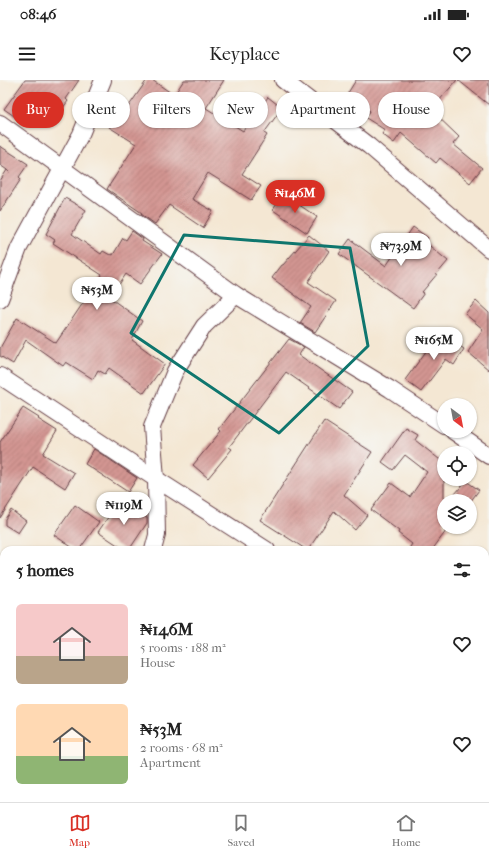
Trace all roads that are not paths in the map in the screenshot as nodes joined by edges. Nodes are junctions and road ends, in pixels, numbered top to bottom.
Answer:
1 (103, 80) edge
2 (283, 80) edge
3 (0, 123) edge
4 (63, 168) junction
5 (489, 249) edge
6 (236, 295) junction
7 (0, 298) edge
8 (0, 376) edge
9 (437, 420) edge
10 (463, 438) edge
11 (489, 456) edge
12 (156, 479) junction
13 (154, 546) edge
14 (261, 546) edge

1 - 4 street
2 - 5 street
3 - 4 street
4 - 6 street
4 - 7 street
6 - 9 street
6 - 12 street
8 - 12 street
10 - 11 street
12 - 13 street
12 - 14 street

